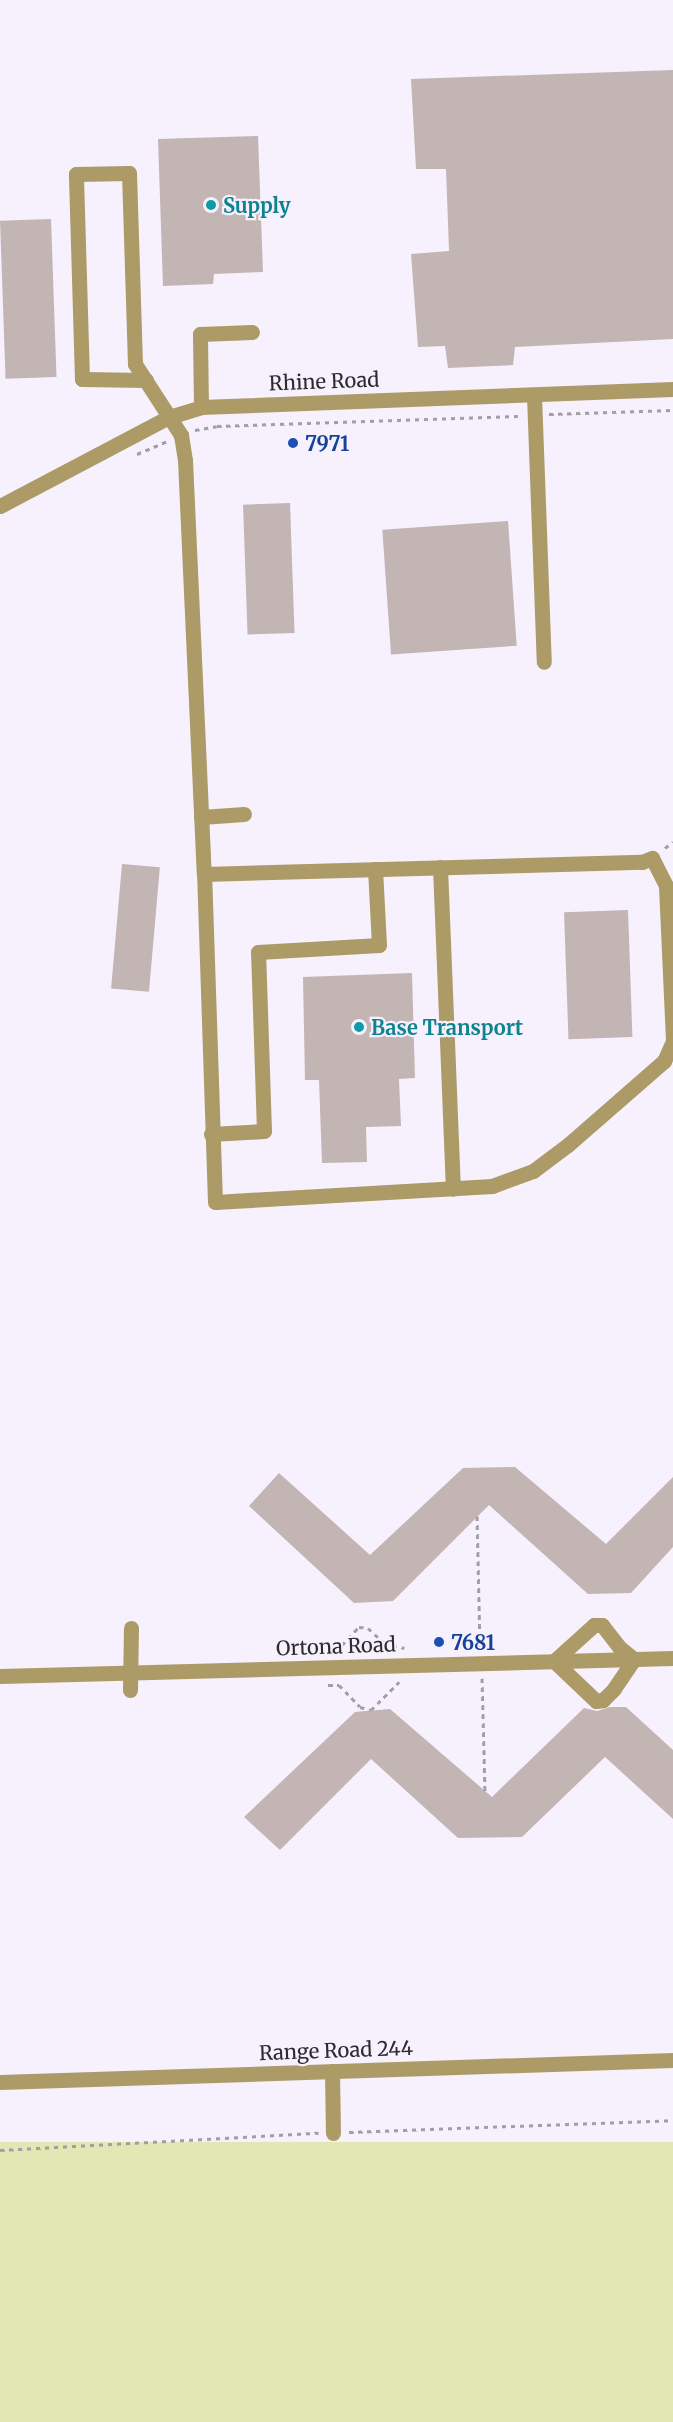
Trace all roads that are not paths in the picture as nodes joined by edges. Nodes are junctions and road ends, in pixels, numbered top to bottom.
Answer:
1 (252, 332) dead end
2 (146, 380) junction
3 (673, 389) edge
4 (534, 394) junction
5 (201, 407) junction
6 (169, 417) junction
7 (0, 506) edge
8 (544, 663) dead end
9 (244, 814) dead end
10 (201, 817) junction
11 (440, 867) junction
12 (375, 869) junction
13 (204, 874) junction
14 (673, 1041) edge
15 (211, 1134) junction
16 (453, 1189) junction
17 (131, 1628) dead end
18 (673, 1658) edge
19 (634, 1659) junction
20 (554, 1661) junction
21 (132, 1672) junction
22 (0, 1676) edge
23 (130, 1690) dead end
24 (673, 2060) edge
25 (332, 2071) junction
26 (0, 2082) edge
27 (333, 2133) dead end

1 - 5 street
2 - 2 street
2 - 6 street
3 - 4 street, Rhine Road
4 - 5 street, Rhine Road
4 - 8 street
5 - 6 street, Rhine Road
6 - 7 street, Rhine Road
6 - 10 street
9 - 10 street
10 - 13 street
11 - 12 street
11 - 14 street
11 - 16 street
12 - 13 street
12 - 15 street
13 - 15 street
14 - 16 street
15 - 16 street
17 - 21 street
18 - 19 street, Ortona Road
19 - 20 street, Ortona Road
19 - 20 street
19 - 20 street
20 - 21 street, Ortona Road
21 - 22 street, Ortona Road
21 - 23 street
24 - 25 street, Range Road 244
25 - 26 street, Range Road 244
25 - 27 street

